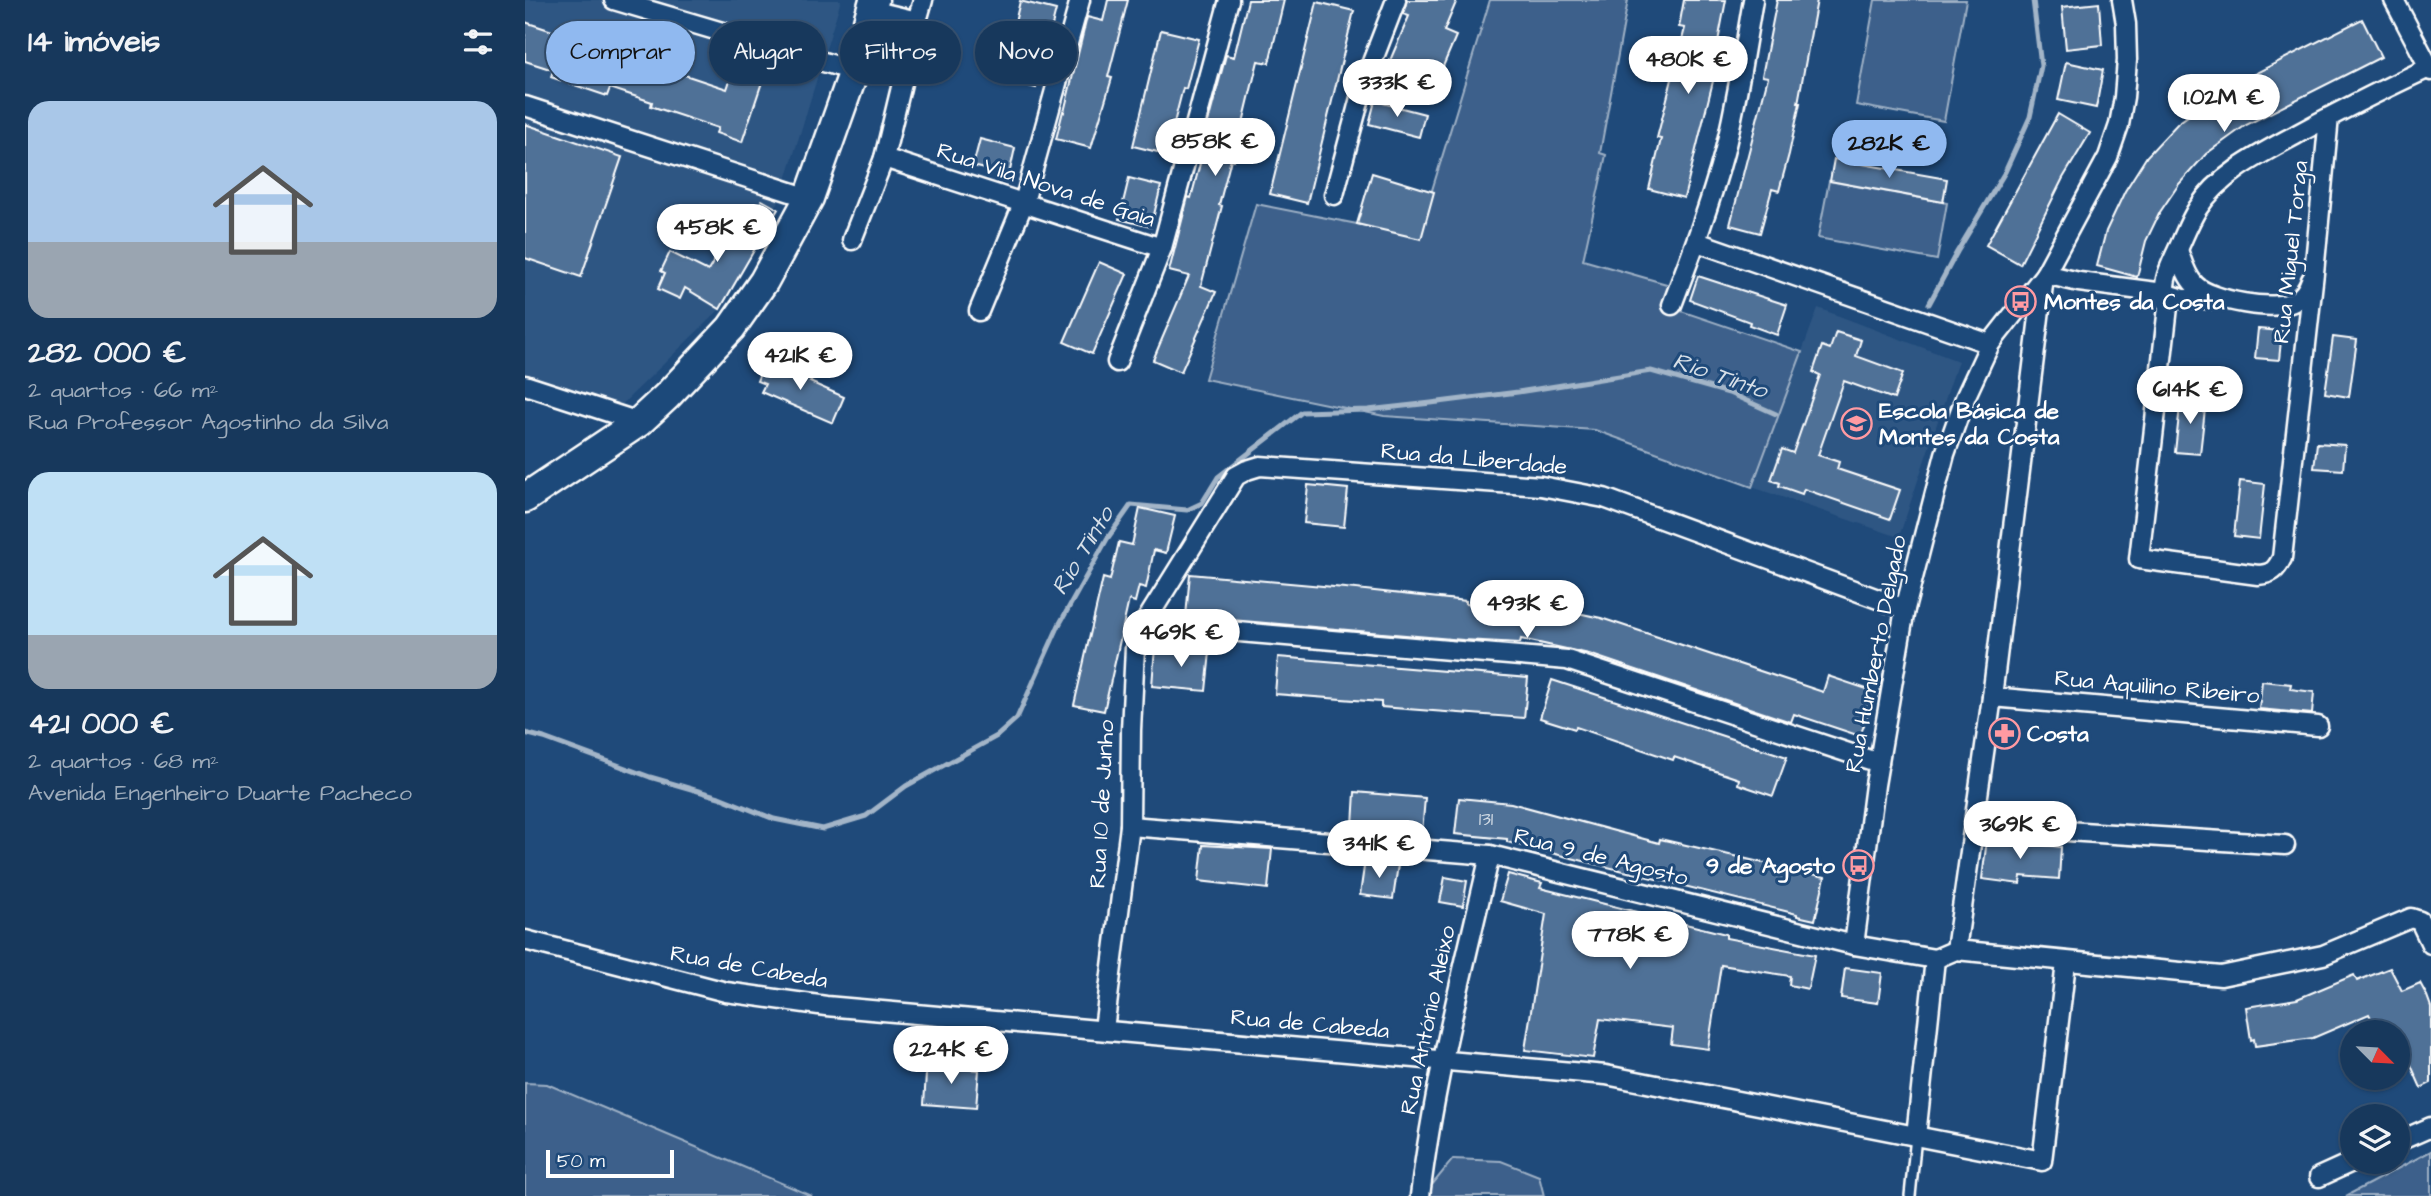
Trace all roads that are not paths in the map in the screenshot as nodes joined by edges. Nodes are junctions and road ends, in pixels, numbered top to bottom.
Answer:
1 (614, 0) edge
2 (923, 0) edge
3 (1080, 0) edge
4 (1229, 0) edge
5 (1396, 0) edge
6 (1753, 0) edge
7 (2122, 0) edge
8 (2394, 0) edge
9 (872, 5) edge
10 (917, 21) joint
11 (840, 67) edge
12 (2430, 69) edge
13 (849, 84) edge
14 (902, 84) edge
15 (525, 106) edge
16 (2329, 117) junction
17 (884, 158) junction
18 (1334, 195) dead end
19 (809, 198) junction
20 (1024, 202) junction
21 (852, 240) dead end
22 (1696, 242) junction
23 (1162, 248) junction
24 (2178, 250) junction
25 (2314, 272) junction
26 (2045, 274) junction
27 (2164, 293) junction
28 (2223, 299) junction
29 (1672, 305) dead end
30 (2279, 306) junction
31 (979, 311) dead end
32 (2308, 331) junction
33 (1990, 344) junction
34 (1117, 362) dead end
35 (525, 385) edge
36 (639, 422) junction
37 (525, 498) edge
38 (1905, 609) junction
39 (1144, 624) junction
40 (1992, 697) junction
41 (2318, 726) dead end
42 (1879, 763) junction
43 (1974, 825) junction
44 (1130, 826) junction
45 (2285, 845) dead end
46 (1490, 855) junction
47 (525, 940) edge
48 (2431, 944) edge
49 (1854, 945) junction
50 (1957, 950) junction
51 (1935, 959) junction
52 (2066, 963) junction
53 (1104, 1029) junction
54 (1443, 1060) junction
55 (2431, 1127) edge
56 (1916, 1136) junction
57 (2410, 1136) edge
58 (2340, 1167) edge
59 (2319, 1177) dead end
60 (1420, 1196) edge
61 (1910, 1196) edge

1 - 11 street
2 - 10 street
3 - 20 street
4 - 23 street, Rua Vila Nova de Gaia
5 - 18 street
6 - 22 street
7 - 26 street, Rua Humberto Delgado
8 - 12 street
9 - 10 street
12 - 16 street, Rua Miguel Torga
13 - 19 main road
14 - 17 street
15 - 19 street
16 - 24 street, Rua Miguel Torga
16 - 25 street, Rua Miguel Torga
17 - 20 street, Rua Vila Nova de Gaia
17 - 21 street
19 - 36 main road
20 - 23 street, Rua Vila Nova de Gaia
20 - 31 street
22 - 29 street
22 - 33 street
23 - 34 street
24 - 27 street, Rua Miguel Torga
24 - 28 street
25 - 30 street
25 - 32 street, Rua Miguel Torga
26 - 27 street
26 - 33 street, Rua Humberto Delgado
26 - 40 street
27 - 28 street
27 - 32 street, Rua Miguel Torga
28 - 30 street
30 - 32 street
33 - 38 street, Rua Humberto Delgado
35 - 36 street
36 - 37 main road
38 - 39 street, Rua da Liberdade
38 - 42 street, Rua Humberto Delgado
39 - 42 street
39 - 44 street, Rua 10 de Junho
40 - 41 street, Rua Aquilino Ribeiro
40 - 43 street
42 - 49 street, Rua Humberto Delgado
43 - 45 street
43 - 50 street
44 - 46 street, Rua 9 de Agosto
44 - 53 street, Rua 10 de Junho
46 - 49 street, Rua 9 de Agosto
46 - 54 street, Rua António Aleixo
47 - 53 street, Rua de Cabeda
48 - 52 street
49 - 51 street, Rua 9 de Agosto
50 - 51 street
50 - 52 street
51 - 56 street
52 - 56 street, Rua de Cabeda
53 - 54 street, Rua de Cabeda
54 - 56 street, Rua de Cabeda
54 - 60 street, Rua António Aleixo
55 - 57 street
56 - 61 lane
58 - 59 street

